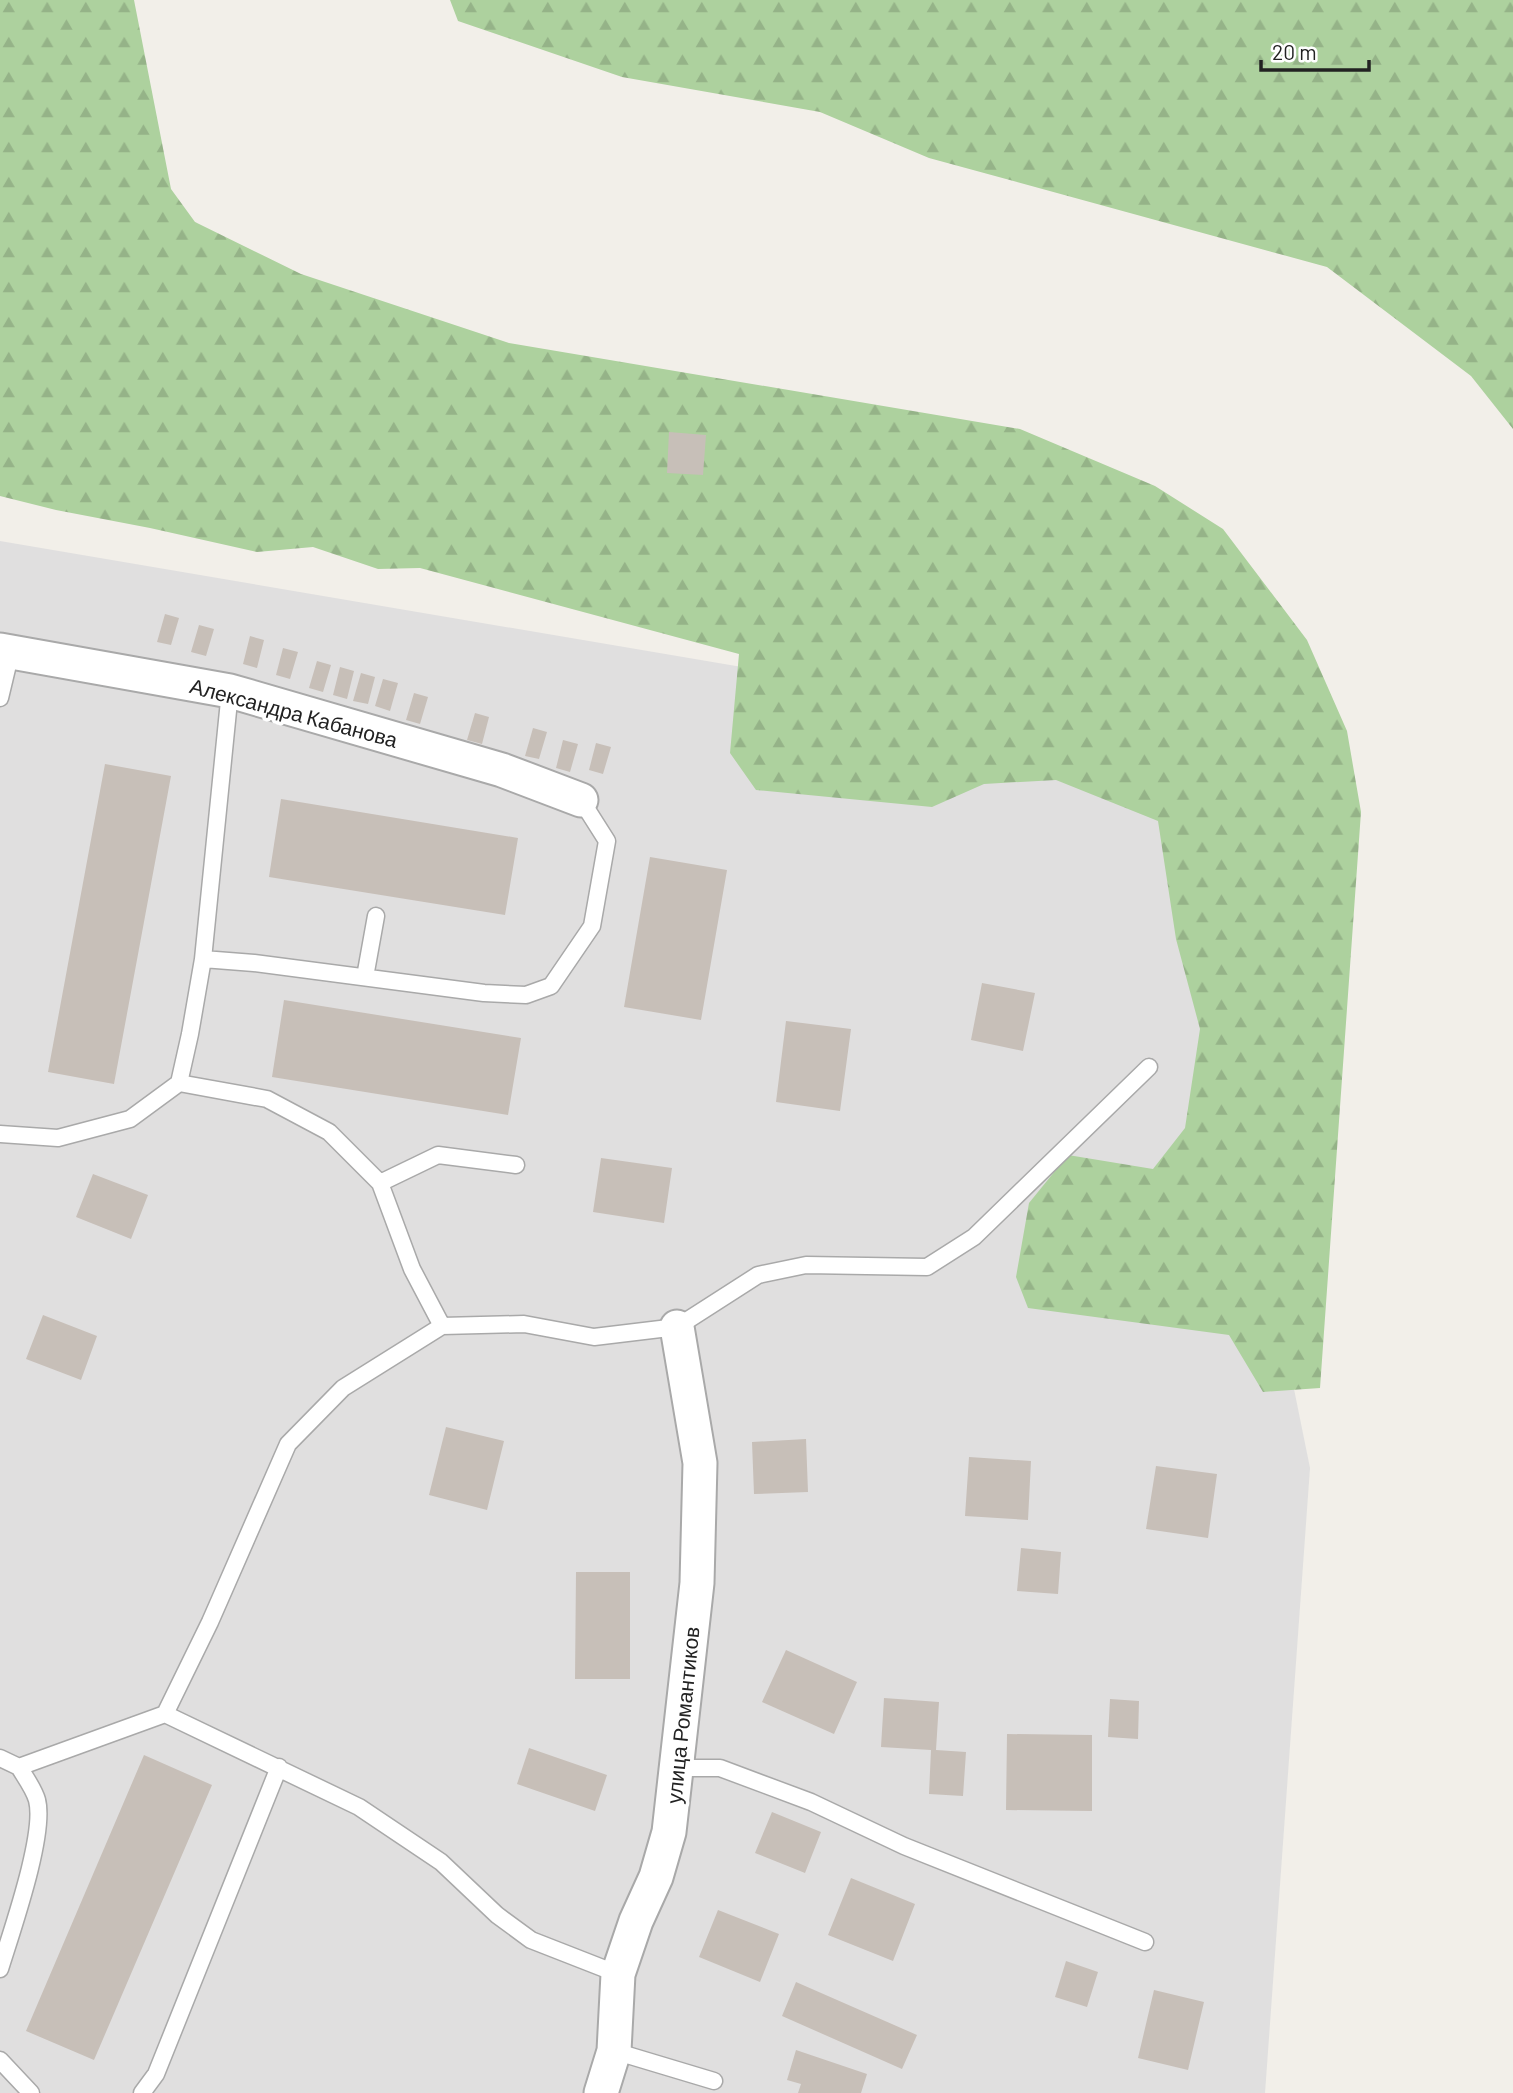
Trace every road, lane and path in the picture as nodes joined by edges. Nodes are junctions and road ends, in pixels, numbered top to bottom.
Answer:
1 (5, 651) edge
2 (230, 691) junction
3 (0, 698) edge
4 (581, 800) joint
5 (376, 916) dead end
6 (203, 959) junction
7 (365, 977) junction
8 (1149, 1067) dead end
9 (179, 1083) junction
10 (0, 1134) edge
11 (516, 1165) dead end
12 (380, 1183) junction
13 (442, 1326) junction
14 (677, 1327) junction
15 (165, 1714) junction
16 (0, 1758) edge
17 (19, 1767) junction
18 (279, 1767) junction
19 (675, 1768) junction
20 (1145, 1942) dead end
21 (0, 1969) edge
22 (618, 1974) junction
23 (614, 2051) junction
24 (0, 2060) edge
25 (714, 2081) dead end
26 (31, 2093) edge
27 (142, 2093) edge
28 (601, 2093) edge

1 - 2 street, Александра Кабанова
1 - 3 lane
2 - 4 street, Александра Кабанова
2 - 6 lane
4 - 7 lane
5 - 7 lane
6 - 7 lane
6 - 9 lane
8 - 14 lane
9 - 10 lane
9 - 12 lane
11 - 12 lane
12 - 13 lane
13 - 14 lane
13 - 15 lane
14 - 19 street, улица Романтиков
15 - 17 lane
15 - 18 lane
16 - 17 lane
17 - 21 lane
18 - 22 lane
18 - 27 lane
19 - 20 lane
19 - 22 street, улица Романтиков
22 - 23 street, улица Романтиков
23 - 25 lane
23 - 28 street, улица Романтиков
24 - 26 lane

